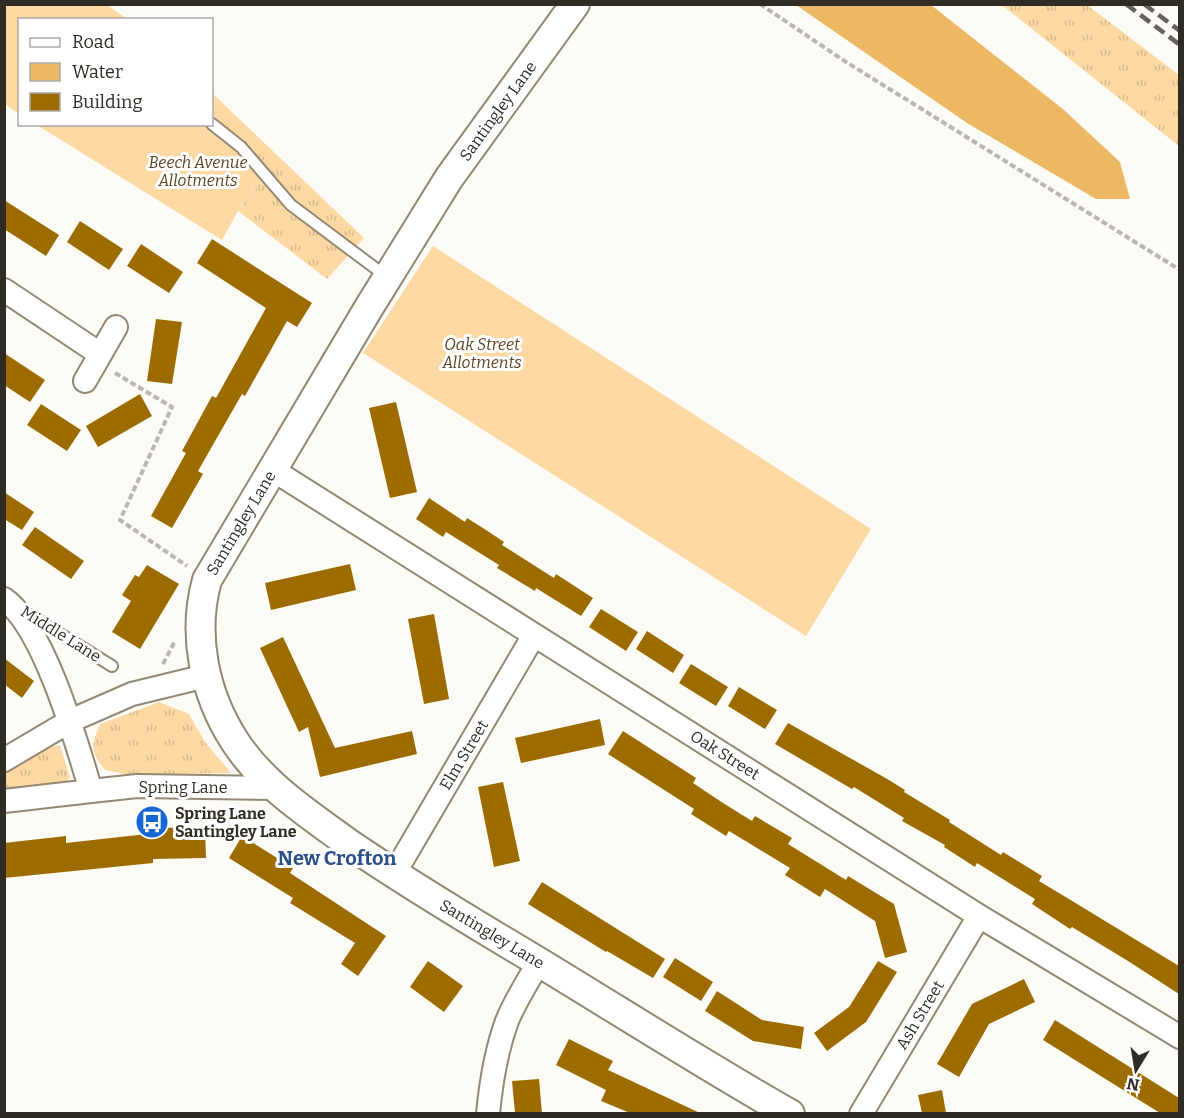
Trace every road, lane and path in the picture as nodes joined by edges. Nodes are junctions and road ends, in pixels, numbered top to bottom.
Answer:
1 (575, 4) edge
2 (760, 4) edge
3 (213, 125) edge
4 (1179, 270) edge
5 (387, 278) junction
6 (4, 290) edge
7 (116, 327) dead end
8 (98, 358) junction
9 (85, 381) dead end
10 (273, 470) junction
11 (207, 580) junction
12 (7, 600) edge
13 (534, 635) junction
14 (112, 666) dead end
15 (206, 676) junction
16 (69, 721) junction
17 (4, 760) edge
18 (276, 788) junction
19 (91, 792) junction
20 (4, 801) edge
21 (394, 874) junction
22 (979, 916) junction
23 (539, 962) junction
24 (1179, 1037) edge
25 (489, 1113) edge
26 (790, 1113) edge
27 (861, 1113) edge

1 - 5 street, Santingley Lane
2 - 4 path
3 - 5 lane
5 - 10 street, Santingley Lane
6 - 8 street
7 - 8 street
8 - 9 street
8 - 11 path
10 - 11 street, Santingley Lane
10 - 13 street, Oak Street
11 - 15 street, Santingley Lane
12 - 14 lane, Middle Lane
12 - 16 street, Middle Lane
13 - 21 street, Elm Street
13 - 22 street, Oak Street
15 - 16 street
15 - 18 street, Santingley Lane
16 - 17 street
16 - 19 street
18 - 19 street, Spring Lane
18 - 21 street, Santingley Lane
19 - 20 street, Spring Lane
21 - 23 street, Santingley Lane
22 - 24 street, Oak Street
22 - 27 street, Ash Street
23 - 25 street
23 - 26 street, Santingley Lane

